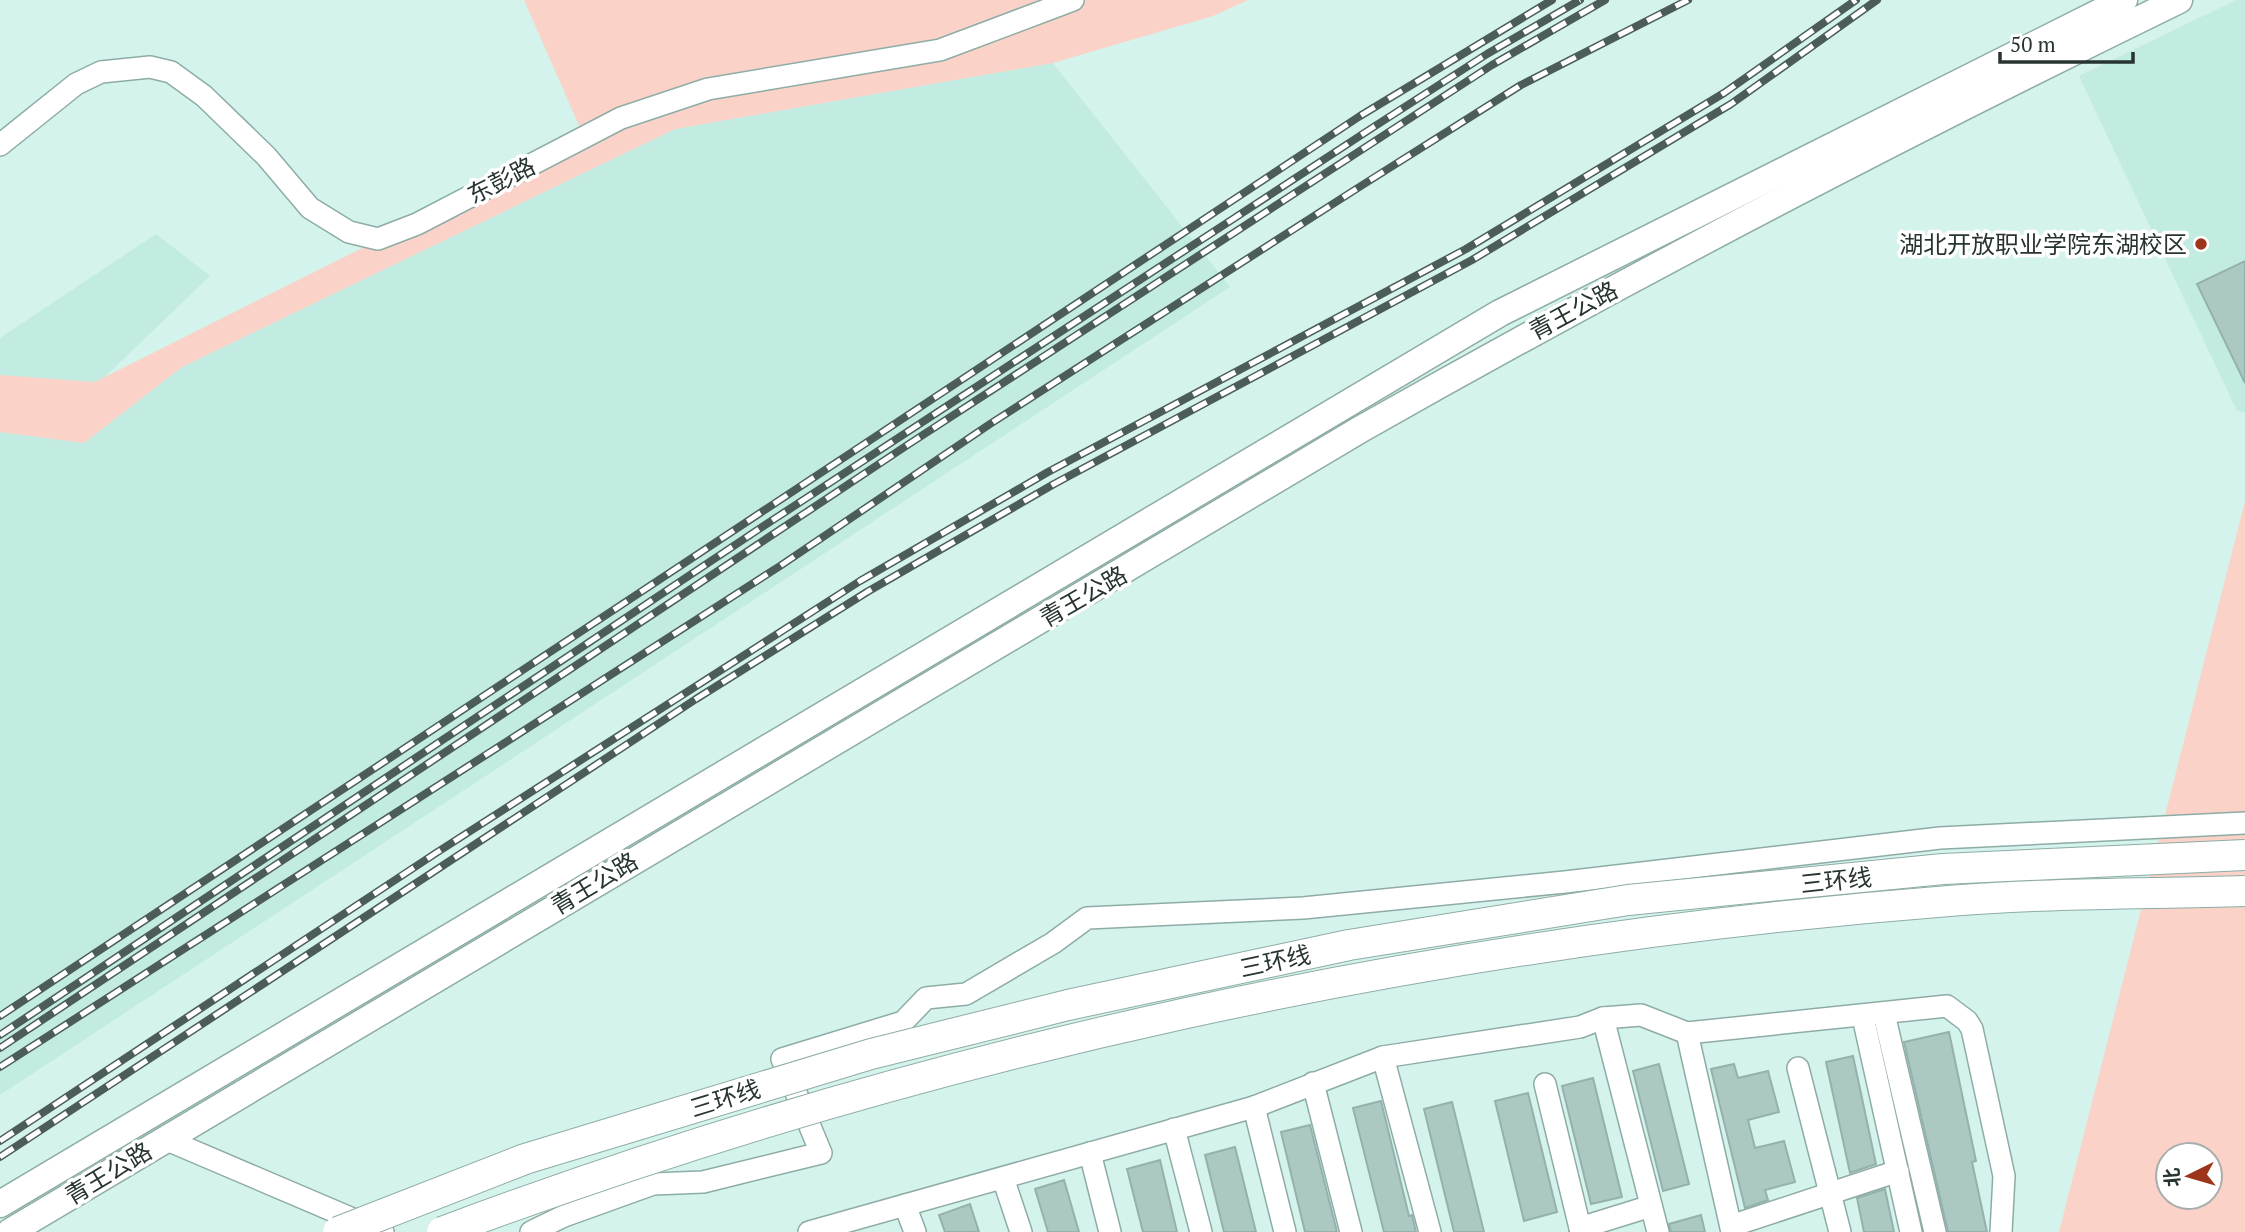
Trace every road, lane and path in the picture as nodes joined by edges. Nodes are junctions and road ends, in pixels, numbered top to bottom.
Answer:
1 (1073, 0) edge
2 (2124, 0) edge
3 (2179, 0) edge
4 (0, 145) edge
5 (2245, 823) edge
6 (2245, 855) edge
7 (2245, 891) edge
8 (1874, 1016) junction
9 (1603, 1018) junction
10 (1687, 1033) junction
11 (1384, 1057) junction
12 (1798, 1068) dead end
13 (1313, 1083) junction
14 (1545, 1084) dead end
15 (1254, 1107) junction
16 (1174, 1129) junction
17 (165, 1139) junction
18 (1090, 1153) junction
19 (1898, 1171) junction
20 (1003, 1178) junction
21 (1830, 1194) junction
22 (0, 1204) edge
23 (905, 1205) junction
24 (1651, 1206) junction
25 (1732, 1229) edge
26 (1581, 1230) edge
27 (817, 1231) edge
28 (10, 1232) edge
29 (338, 1232) edge
30 (383, 1232) edge
31 (442, 1232) edge
32 (531, 1232) edge
33 (915, 1232) edge
34 (1021, 1232) edge
35 (1110, 1232) edge
36 (1201, 1232) edge
37 (1285, 1232) edge
38 (1351, 1232) edge
39 (1430, 1232) edge
40 (1658, 1232) edge
41 (1840, 1232) edge
42 (1911, 1232) edge
43 (1935, 1232) edge
44 (2001, 1232) edge

1 - 4 street, 东彭路
2 - 22 main road, 青王公路
3 - 17 main road, 青王公路
5 - 32 street
6 - 29 highway, 三环线, bridge
7 - 31 highway, 三环线, bridge
8 - 10 street
8 - 19 street
8 - 43 street
8 - 44 street
9 - 10 street
9 - 11 street
9 - 24 street
10 - 25 street
11 - 13 street
11 - 39 street
12 - 21 street
13 - 15 street
13 - 38 street
14 - 26 street
15 - 16 street
15 - 37 street
16 - 18 street
16 - 36 street
17 - 28 main road, 青王公路
17 - 30 street
18 - 20 street
18 - 35 street
19 - 21 street
19 - 42 street
20 - 23 street
20 - 34 street
21 - 25 street
21 - 41 street
23 - 27 street
23 - 33 street
24 - 26 street
24 - 40 street

